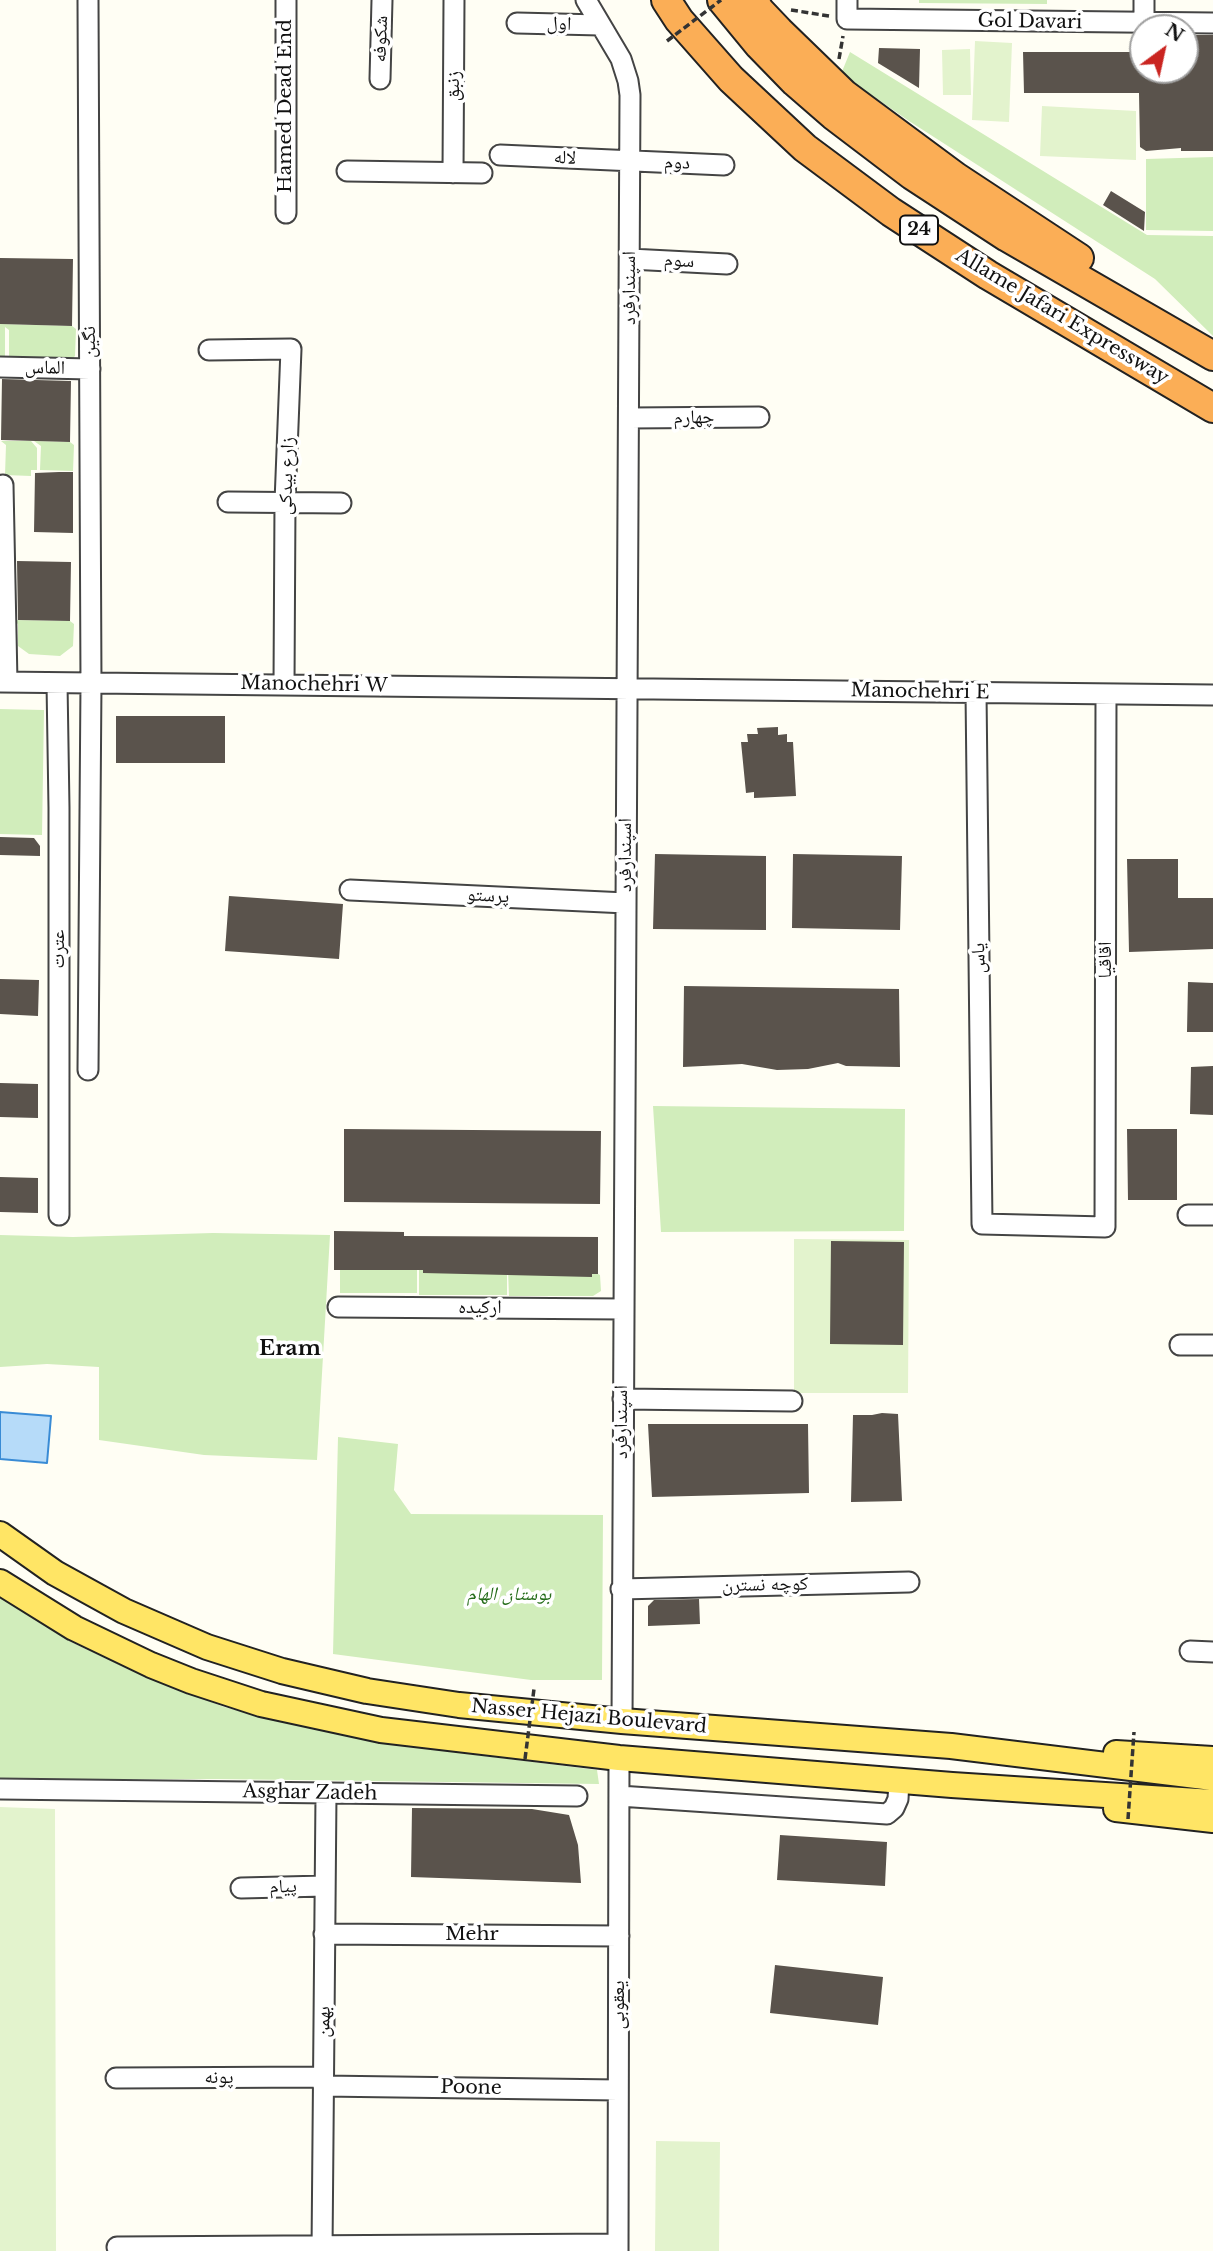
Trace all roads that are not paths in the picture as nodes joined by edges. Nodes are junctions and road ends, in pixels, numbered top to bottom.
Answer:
1 (88, 0) edge
2 (286, 0) edge
3 (382, 0) edge
4 (454, 0) edge
5 (586, 0) edge
6 (666, 0) edge
7 (722, 0) edge
8 (754, 0) edge
9 (847, 9) edge
10 (517, 23) dead end
11 (1129, 23) edge
12 (600, 25) junction
13 (380, 79) dead end
14 (500, 155) dead end
15 (631, 162) junction
16 (724, 165) dead end
17 (347, 171) dead end
18 (453, 173) junction
19 (482, 173) dead end
20 (286, 213) dead end
21 (630, 259) junction
22 (727, 264) dead end
23 (209, 350) dead end
24 (1213, 354) edge
25 (0, 367) edge
26 (90, 369) junction
27 (1213, 408) edge
28 (759, 417) dead end
29 (629, 418) junction
30 (2, 485) dead end
31 (228, 502) dead end
32 (285, 502) junction
33 (341, 503) dead end
34 (4, 682) edge
35 (57, 683) junction
36 (91, 683) junction
37 (284, 685) junction
38 (627, 689) junction
39 (976, 692) junction
40 (1107, 694) junction
41 (1213, 695) edge
42 (349, 890) dead end
43 (626, 903) junction
44 (88, 1070) dead end
45 (59, 1215) dead end
46 (1188, 1215) dead end
47 (1213, 1215) edge
48 (1105, 1227) joint
49 (338, 1307) dead end
50 (623, 1309) junction
51 (1180, 1345) dead end
52 (1213, 1345) edge
53 (623, 1399) junction
54 (792, 1401) dead end
55 (0, 1534) edge
56 (0, 1582) edge
57 (909, 1582) dead end
58 (621, 1589) junction
59 (1190, 1651) dead end
60 (1213, 1652) edge
61 (622, 1721) junction
62 (951, 1746) junction
63 (620, 1758) junction
64 (1213, 1759) edge
65 (1213, 1777) edge
66 (899, 1781) junction
67 (952, 1785) junction
68 (0, 1789) edge
69 (326, 1794) junction
70 (577, 1796) dead end
71 (620, 1796) junction
72 (1213, 1802) edge
73 (1213, 1820) edge
74 (325, 1886) junction
75 (241, 1888) dead end
76 (324, 1934) junction
77 (619, 1936) junction
78 (116, 2078) dead end
79 (323, 2082) junction
80 (618, 2090) junction
81 (117, 2247) dead end
82 (322, 2248) edge
83 (618, 2248) edge

1 - 26 street, نگین
2 - 20 street, Hamed Dead End
3 - 13 street, شکوفه
4 - 18 street, زنبق
5 - 12 street, اسپندارفرد
6 - 27 highway, Allame Jafari Expressway / 24
7 - 24 highway, 24
8 - 24 highway
9 - 11 street, Gol Davari
10 - 12 street, اول
12 - 15 street, اسپندارفرد
14 - 15 street, لاله
15 - 16 street, دوم
15 - 21 street, اسپندارفرد
17 - 18 street
18 - 19 street
21 - 22 street, سوم
21 - 29 street, اسپندارفرد
23 - 32 street, زارع بیدکی
25 - 26 street, الماس
26 - 36 street, نگین
28 - 29 street, چهارم
29 - 38 street, اسپندارفرد
30 - 34 street
31 - 32 street
32 - 33 street
32 - 37 street, زارع بیدکی
34 - 35 street, Manochehri W
35 - 36 street, Manochehri W
35 - 45 street, عترت
36 - 37 street, Manochehri W
36 - 44 street, نگین
37 - 38 street, Manochehri W
38 - 39 street, Manochehri E
38 - 43 street, اسپندارفرد
39 - 40 street, Manochehri E
39 - 48 street, یاس
40 - 41 street, Manochehri E
40 - 48 street, اقاقیا
42 - 43 street, پرستو
43 - 50 street, اسپندارفرد
46 - 47 street
49 - 50 street, ارکیده
50 - 53 street, اسپندارفرد
51 - 52 street
53 - 54 street
53 - 58 street, اسپندارفرد
55 - 61 main road, Nasser Hejazi Boulevard
56 - 63 main road, Nasser Hejazi Boulevard
57 - 58 street, کوچه نسترن
58 - 61 street, اسپندارفرد
59 - 60 street
61 - 62 main road, Nasser Hejazi Boulevard
62 - 64 main road
62 - 65 main road, Nasser Hejazi Boulevard
63 - 66 main road, Nasser Hejazi Boulevard
63 - 71 street, یعقوبی
66 - 67 main road, Nasser Hejazi Boulevard
66 - 71 street
67 - 72 main road, Nasser Hejazi Boulevard
67 - 73 main road
68 - 69 street, Asghar Zadeh
69 - 70 street, Asghar Zadeh
69 - 74 street, بهمن
71 - 77 street, یعقوبی
74 - 75 street, پیام
74 - 76 street, بهمن
76 - 77 street, Mehr
76 - 79 street, بهمن
77 - 80 street, یعقوبی
78 - 79 street, پونه
79 - 80 street, Poone
79 - 82 street, بهمن
80 - 83 street, یعقوبی
81 - 82 street
82 - 83 street

